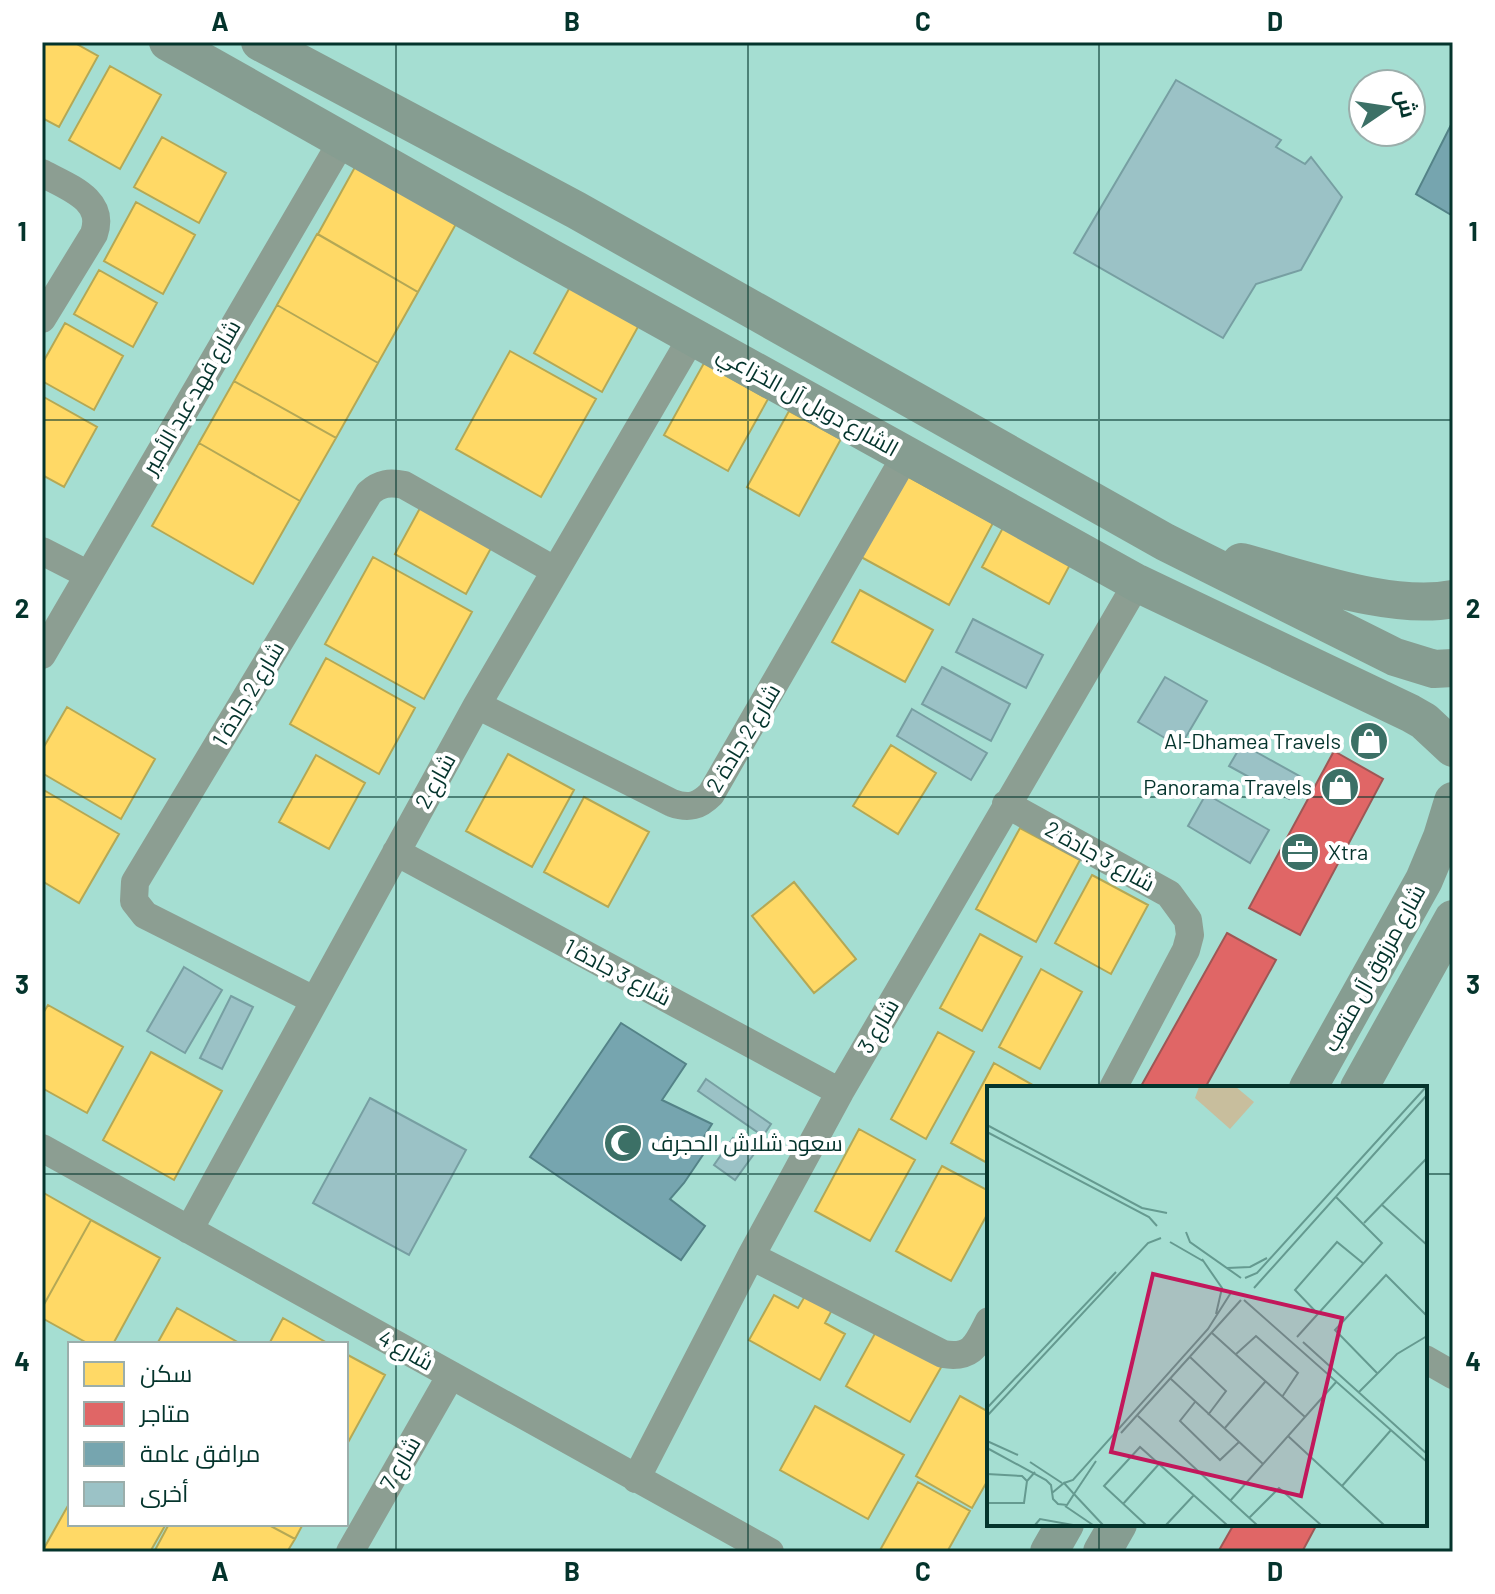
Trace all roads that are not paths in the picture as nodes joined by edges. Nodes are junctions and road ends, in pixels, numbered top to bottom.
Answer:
1 (168, 42) edge
2 (260, 42) edge
3 (342, 141) junction
4 (42, 173) edge
5 (511, 174) junction
6 (576, 210) junction
7 (486, 222) junction
8 (549, 257) junction
9 (42, 319) edge
10 (692, 337) junction
11 (906, 455) junction
12 (1165, 542) junction
13 (42, 551) edge
14 (554, 570) junction
15 (87, 574) junction
16 (1137, 583) junction
17 (1453, 599) edge
18 (42, 655) edge
19 (1453, 668) edge
20 (477, 705) junction
21 (1453, 748) edge
22 (1453, 801) edge
23 (1006, 804) junction
24 (396, 852) junction
25 (1453, 919) edge
26 (314, 1000) junction
27 (1114, 1086) edge
28 (1309, 1086) edge
29 (1360, 1086) edge
30 (840, 1092) junction
31 (42, 1148) edge
32 (189, 1230) junction
33 (751, 1256) junction
34 (987, 1324) edge
35 (1427, 1360) edge
36 (451, 1375) junction
37 (1453, 1375) edge
38 (636, 1479) junction
39 (1117, 1526) edge
40 (350, 1552) edge
41 (770, 1552) edge
42 (1102, 1552) edge

1 - 3 main road, الشارع دوبل آل الخزاعي
2 - 5 main road
3 - 7 main road, الشارع دوبل آل الخزاعي
3 - 15 street, شارع فهد عبد الأمير
4 - 9 street
5 - 6 main road
5 - 7 main road
6 - 8 main road
6 - 12 main road
7 - 8 main road, الشارع دوبل آل الخزاعي
8 - 10 main road, الشارع دوبل آل الخزاعي
10 - 11 main road, الشارع دوبل آل الخزاعي
10 - 14 street, شارع 2
11 - 16 main road, الشارع دوبل آل الخزاعي
11 - 20 street, شارع 2 جادة 2
12 - 17 main road
12 - 19 main road
13 - 15 street
14 - 20 street, شارع 2
14 - 26 street, شارع 2 جادة 1
15 - 18 street, شارع فهد عبد الأمير
16 - 21 main road, الشارع دوبل آل الخزاعي
16 - 23 street, شارع 3
20 - 24 street, شارع 2
22 - 28 main road, شارع مرزوق آل متعب
23 - 27 street, شارع 3 جادة 2
23 - 30 street, شارع 3
24 - 26 street, شارع 2
24 - 30 street, شارع 3 جادة 1
25 - 29 main road, شارع مرزوق آل متعب
26 - 32 street, شارع 2
30 - 33 street, شارع 3
31 - 32 street, شارع 4
32 - 36 street, شارع 4
33 - 34 street
33 - 38 street, شارع 3
35 - 37 street
36 - 38 street, شارع 4
36 - 40 street, شارع 7
38 - 41 street, شارع 4
39 - 42 main road

